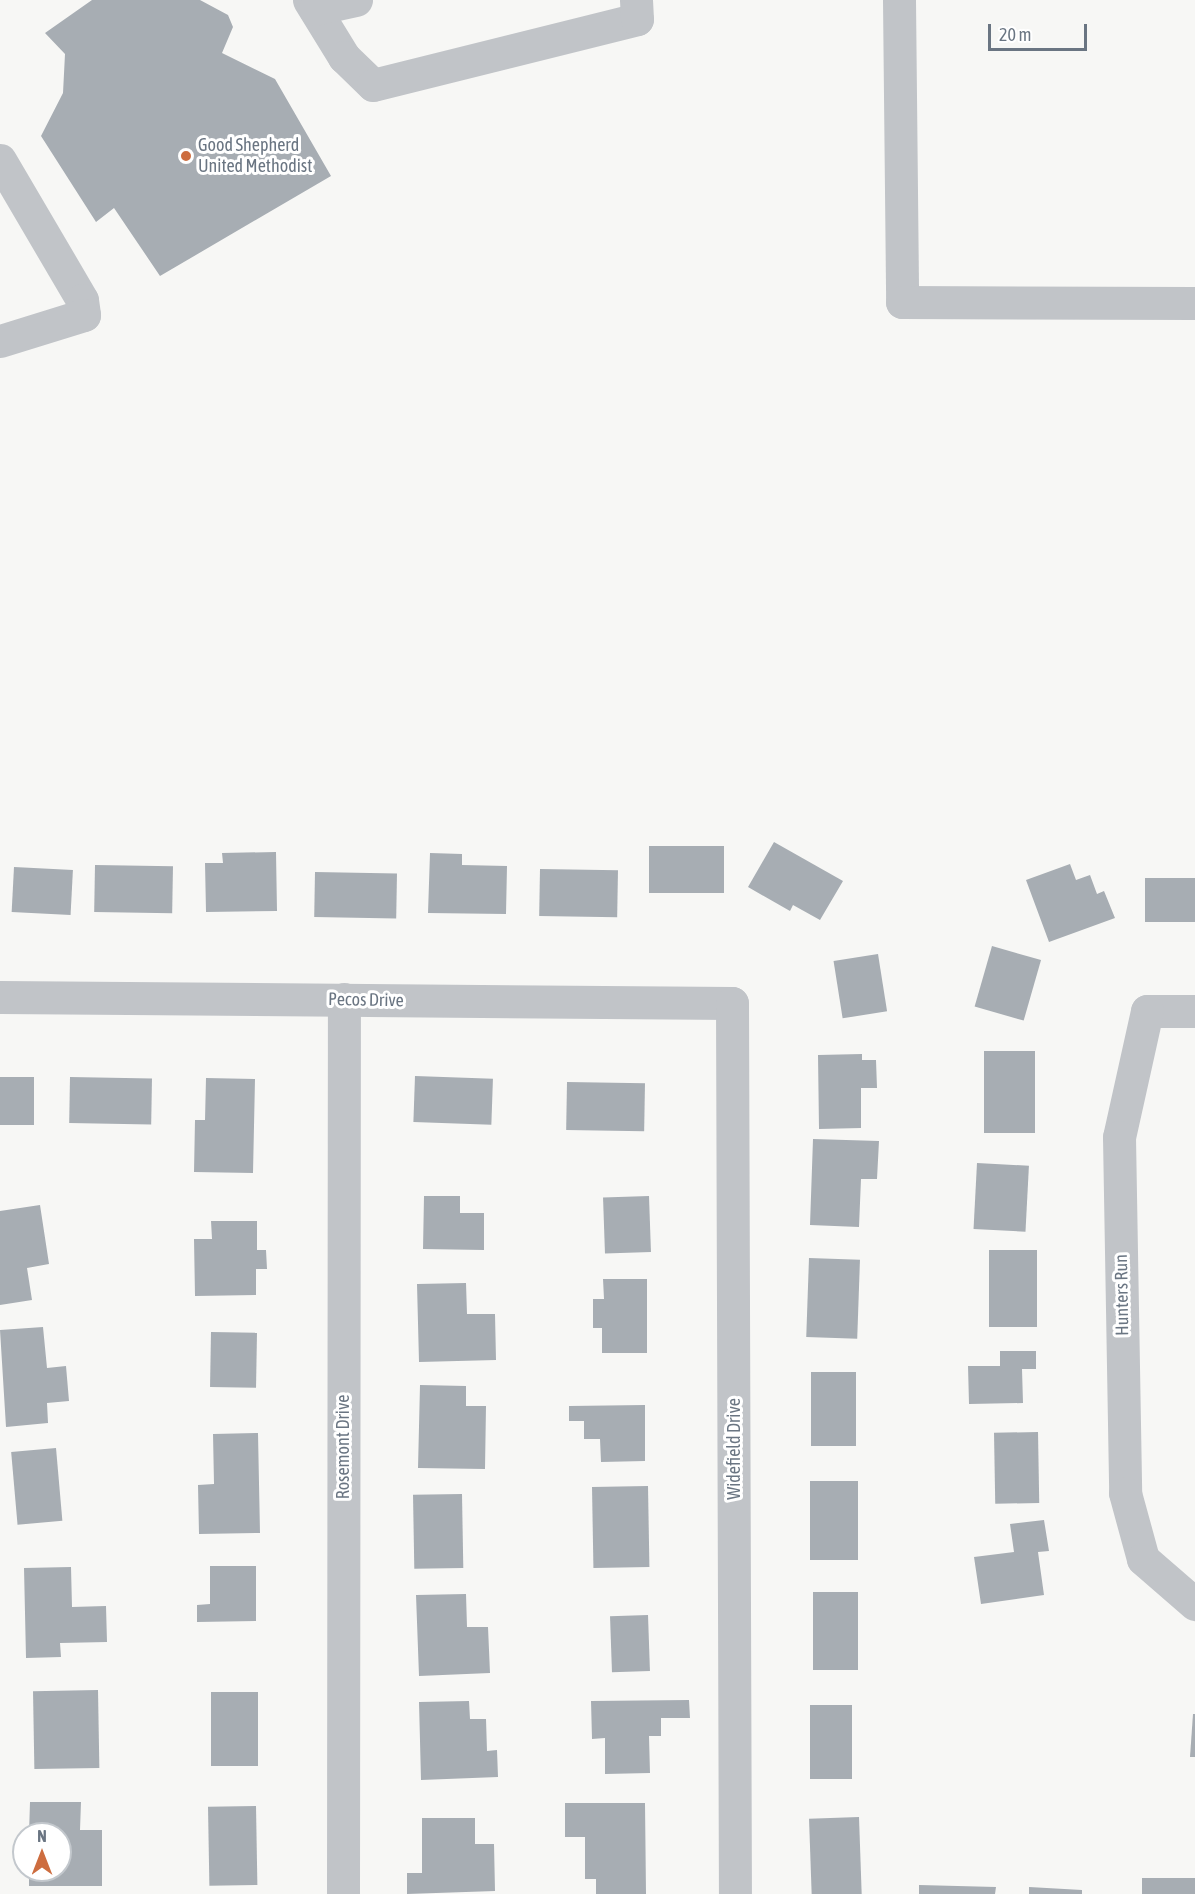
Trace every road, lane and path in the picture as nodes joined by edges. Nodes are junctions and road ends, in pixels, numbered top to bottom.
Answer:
1 (356, 0) edge
2 (636, 0) edge
3 (899, 0) edge
4 (312, 5) edge
5 (0, 160) edge
6 (1195, 303) edge
7 (0, 341) edge
8 (0, 997) edge
9 (344, 999) junction
10 (732, 1003) joint
11 (1195, 1011) edge
12 (1195, 1604) edge
13 (343, 1894) edge
14 (735, 1894) edge

1 - 4 street
2 - 4 street
3 - 6 street
5 - 7 street
8 - 9 street, Pecos Drive
9 - 10 street, Pecos Drive
9 - 13 street, Rosemont Drive
10 - 14 street, Widefield Drive
11 - 12 street, Hunters Run

